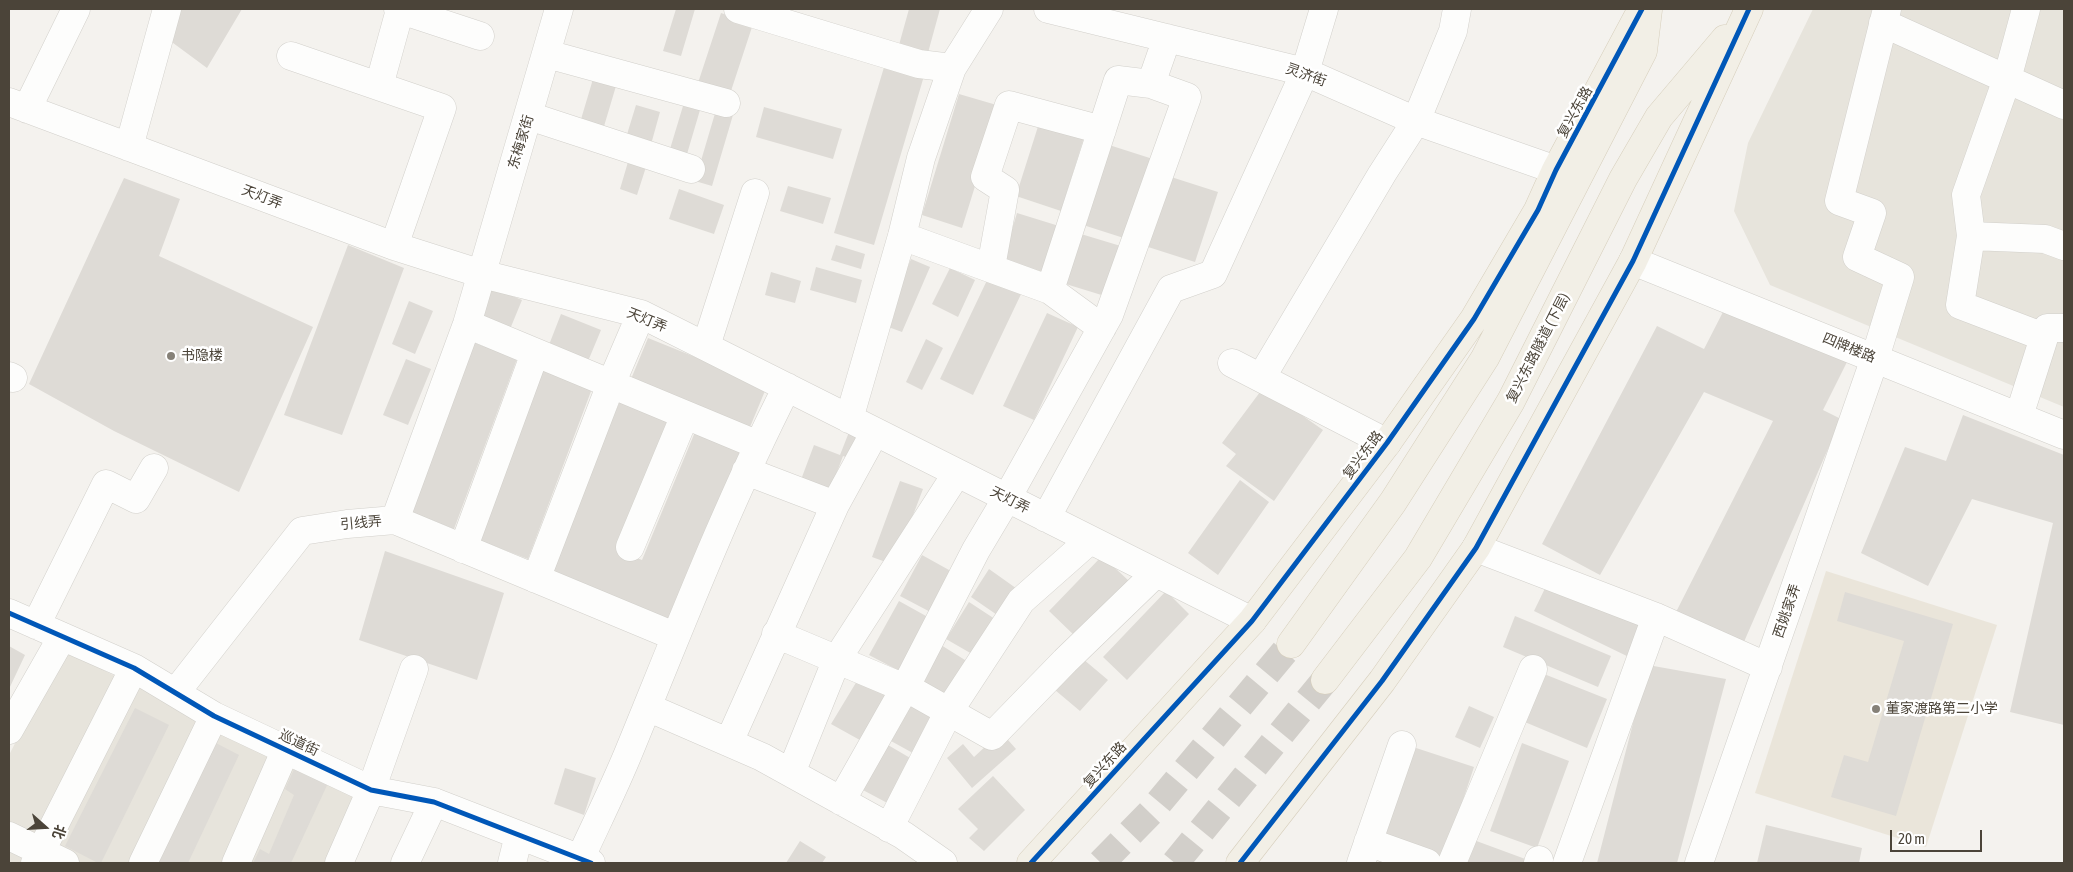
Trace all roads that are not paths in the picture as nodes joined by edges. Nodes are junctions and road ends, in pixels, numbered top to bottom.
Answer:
1 (76, 9) edge
2 (399, 9) edge
3 (559, 9) edge
4 (738, 9) edge
5 (989, 9) edge
6 (1048, 9) edge
7 (1324, 9) edge
8 (1457, 9) edge
9 (1642, 9) edge
10 (1648, 9) edge
11 (2026, 9) edge
12 (162, 10) edge
13 (1748, 12) edge
14 (783, 15) edge
15 (1885, 16) edge
16 (480, 36) dead end
17 (1167, 38) junction
18 (547, 54) junction
19 (291, 56) dead end
20 (952, 68) junction
21 (1305, 72) junction
22 (2008, 79) junction
23 (1151, 84) junction
24 (379, 86) junction
25 (726, 103) dead end
26 (18, 105) edge
27 (2064, 105) edge
28 (529, 116) junction
29 (1416, 121) junction
30 (1102, 130) junction
31 (129, 147) junction
32 (691, 169) dead end
33 (1556, 170) junction
34 (755, 193) dead end
35 (902, 236) junction
36 (1971, 236) junction
37 (394, 246) junction
38 (2064, 246) edge
39 (1633, 261) junction
40 (991, 267) junction
41 (482, 274) junction
42 (1050, 290) junction
43 (641, 314) junction
44 (467, 324) junction
45 (1102, 328) junction
46 (2054, 332) edge
47 (706, 346) junction
48 (535, 353) junction
49 (1876, 358) junction
50 (1232, 363) dead end
51 (1261, 378) junction
52 (611, 384) junction
53 (787, 388) junction
54 (685, 415) junction
55 (2019, 416) junction
56 (849, 419) junction
57 (875, 432) junction
58 (2064, 434) edge
59 (1387, 443) junction
60 (758, 445) junction
61 (154, 468) dead end
62 (746, 471) junction
63 (957, 473) junction
64 (1007, 498) junction
65 (835, 506) junction
66 (1046, 518) junction
67 (395, 520) junction
68 (1090, 540) junction
69 (630, 546) dead end
70 (1476, 548) junction
71 (463, 549) junction
72 (1156, 573) junction
73 (536, 579) junction
74 (9, 613) edge
75 (1656, 617) junction
76 (1252, 621) junction
77 (36, 625) junction
78 (776, 634) junction
79 (674, 636) junction
80 (62, 637) junction
81 (1291, 644) tunnel mouth
82 (837, 659) junction
83 (1768, 667) junction
84 (134, 668) junction
85 (1533, 669) dead end
86 (414, 670) dead end
87 (1325, 680) tunnel mouth
88 (904, 688) junction
89 (176, 692) junction
90 (647, 707) junction
91 (949, 711) junction
92 (214, 716) junction
93 (9, 730) edge
94 (729, 742) junction
95 (1402, 746) dead end
96 (286, 749) junction
97 (791, 773) junction
98 (370, 790) junction
99 (840, 801) junction
100 (434, 802) junction
101 (889, 828) junction
102 (1268, 828) junction
103 (518, 835) junction
104 (9, 836) edge
105 (1364, 853) edge
106 (47, 859) edge
107 (586, 861) edge
108 (143, 863) edge
109 (236, 863) edge
110 (339, 863) edge
111 (405, 863) edge
112 (512, 863) edge
113 (943, 863) edge
114 (1031, 863) edge
115 (1226, 863) edge
116 (1240, 863) edge
117 (1427, 863) edge
118 (1452, 863) edge
119 (1567, 863) edge
120 (1699, 863) edge

1 - 26 street
2 - 16 street
2 - 24 street
3 - 18 street, 东梅家街
4 - 14 street
5 - 20 street
6 - 17 street, 灵济街
7 - 21 street
8 - 29 street
9 - 33 main road, 复兴东路
10 - 81 main road
11 - 22 street
12 - 31 street
13 - 39 main road
13 - 87 main road, 复兴东路隧道 (下层)
14 - 20 street
15 - 22 street
15 - 49 street, 西姚家弄
17 - 21 street, 灵济街
17 - 23 street
18 - 25 street
18 - 28 street, 东梅家街
19 - 24 street
20 - 35 street
21 - 29 street, 灵济街
21 - 66 street
22 - 27 street
22 - 36 street
23 - 30 street
23 - 45 street
24 - 37 street
26 - 31 street, 天灯弄
28 - 32 street
28 - 41 street, 东梅家街
29 - 33 street, 灵济街
29 - 51 street
30 - 40 street
30 - 42 street
31 - 37 street, 天灯弄
33 - 59 main road, 复兴东路
34 - 47 street
35 - 40 street
35 - 56 street
36 - 38 street
36 - 46 street
37 - 41 street, 天灯弄
39 - 49 street, 四牌楼路
39 - 70 main road
40 - 42 street
41 - 43 street, 天灯弄
41 - 44 street, 引线弄
42 - 45 street
43 - 47 street, 天灯弄
43 - 52 street
44 - 48 street
44 - 67 street, 引线弄
45 - 64 street
46 - 55 street
47 - 53 street, 天灯弄
48 - 52 street
48 - 71 street
49 - 55 street, 四牌楼路
49 - 83 street, 西姚家弄
50 - 51 street
51 - 59 street
52 - 54 street
52 - 73 street
53 - 56 street, 天灯弄
53 - 60 street
54 - 60 street
54 - 69 street
55 - 58 street, 四牌楼路
56 - 57 street, 天灯弄
57 - 63 street, 天灯弄
57 - 65 street
59 - 76 main road, 复兴东路
60 - 62 street
61 - 77 street
62 - 65 street
62 - 79 street
63 - 64 street, 天灯弄
63 - 82 street
64 - 66 street, 天灯弄
64 - 88 street
65 - 78 street
66 - 68 street, 天灯弄
67 - 71 street
67 - 89 street, 引线弄
68 - 72 street, 天灯弄
68 - 91 street
70 - 75 street
70 - 102 main road
71 - 73 street
72 - 76 street, 天灯弄
72 - 91 street
73 - 79 street
74 - 77 street, 巡道街
75 - 83 street
75 - 119 street
76 - 114 main road, 复兴东路
77 - 80 street, 巡道街
78 - 82 street
78 - 94 street
79 - 90 street
80 - 84 street, 巡道街
80 - 93 street
82 - 88 street
82 - 97 street
83 - 120 street, 西姚家弄
84 - 89 street, 巡道街
84 - 106 street
85 - 118 street
86 - 98 street
88 - 91 street
88 - 99 street
89 - 92 street, 巡道街
90 - 94 street
90 - 107 street
91 - 101 street
92 - 96 street, 巡道街
92 - 108 street
94 - 97 street
95 - 105 street
96 - 98 street, 巡道街
96 - 109 street
97 - 99 street
98 - 100 street, 巡道街
98 - 110 street
99 - 101 street
100 - 103 street, 巡道街
100 - 111 street
101 - 113 street
102 - 115 main road
102 - 116 main road
103 - 107 street, 巡道街
103 - 112 street
104 - 106 street
105 - 117 street

